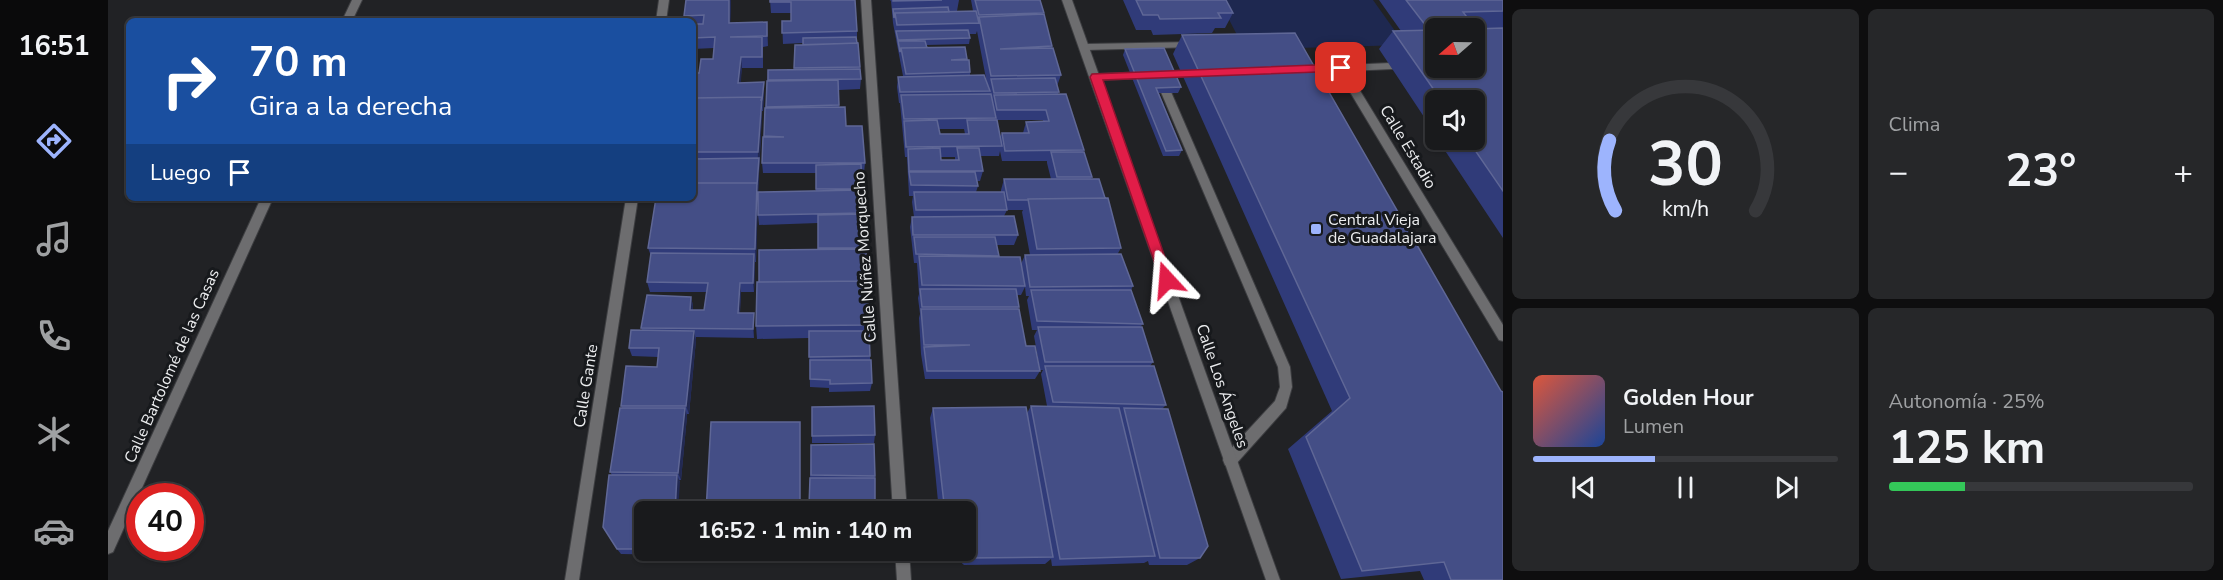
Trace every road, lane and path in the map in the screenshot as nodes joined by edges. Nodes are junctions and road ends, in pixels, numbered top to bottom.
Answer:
1 (357, 0) edge
2 (664, 0) edge
3 (866, 0) edge
4 (1067, 0) edge
5 (348, 18) edge
6 (661, 18) edge
7 (1207, 44) edge
8 (1086, 47) junction
9 (1425, 64) edge
10 (1341, 68) junction
11 (1284, 70) edge
12 (1204, 73) edge
13 (1159, 75) junction
14 (1096, 77) junction
15 (266, 201) edge
16 (632, 201) edge
17 (1503, 336) edge
18 (1230, 460) junction
19 (899, 501) edge
20 (108, 547) edge
21 (903, 561) edge
22 (572, 580) edge
23 (904, 580) edge
24 (1273, 580) edge

1 - 5 street
2 - 6 street
3 - 19 street, Calle Núñez Morquecho
4 - 8 street, Calle Los Ángeles
7 - 8 street
8 - 14 street, Calle Los Ángeles
9 - 10 street
10 - 11 street
10 - 17 street, Calle Estadio
12 - 13 street
13 - 14 street
13 - 18 street
14 - 18 street, Calle Los Ángeles
15 - 20 street, Calle Bartolomé de las Casas
16 - 22 street, Calle Gante
18 - 24 street, Calle Los Ángeles
21 - 23 street

